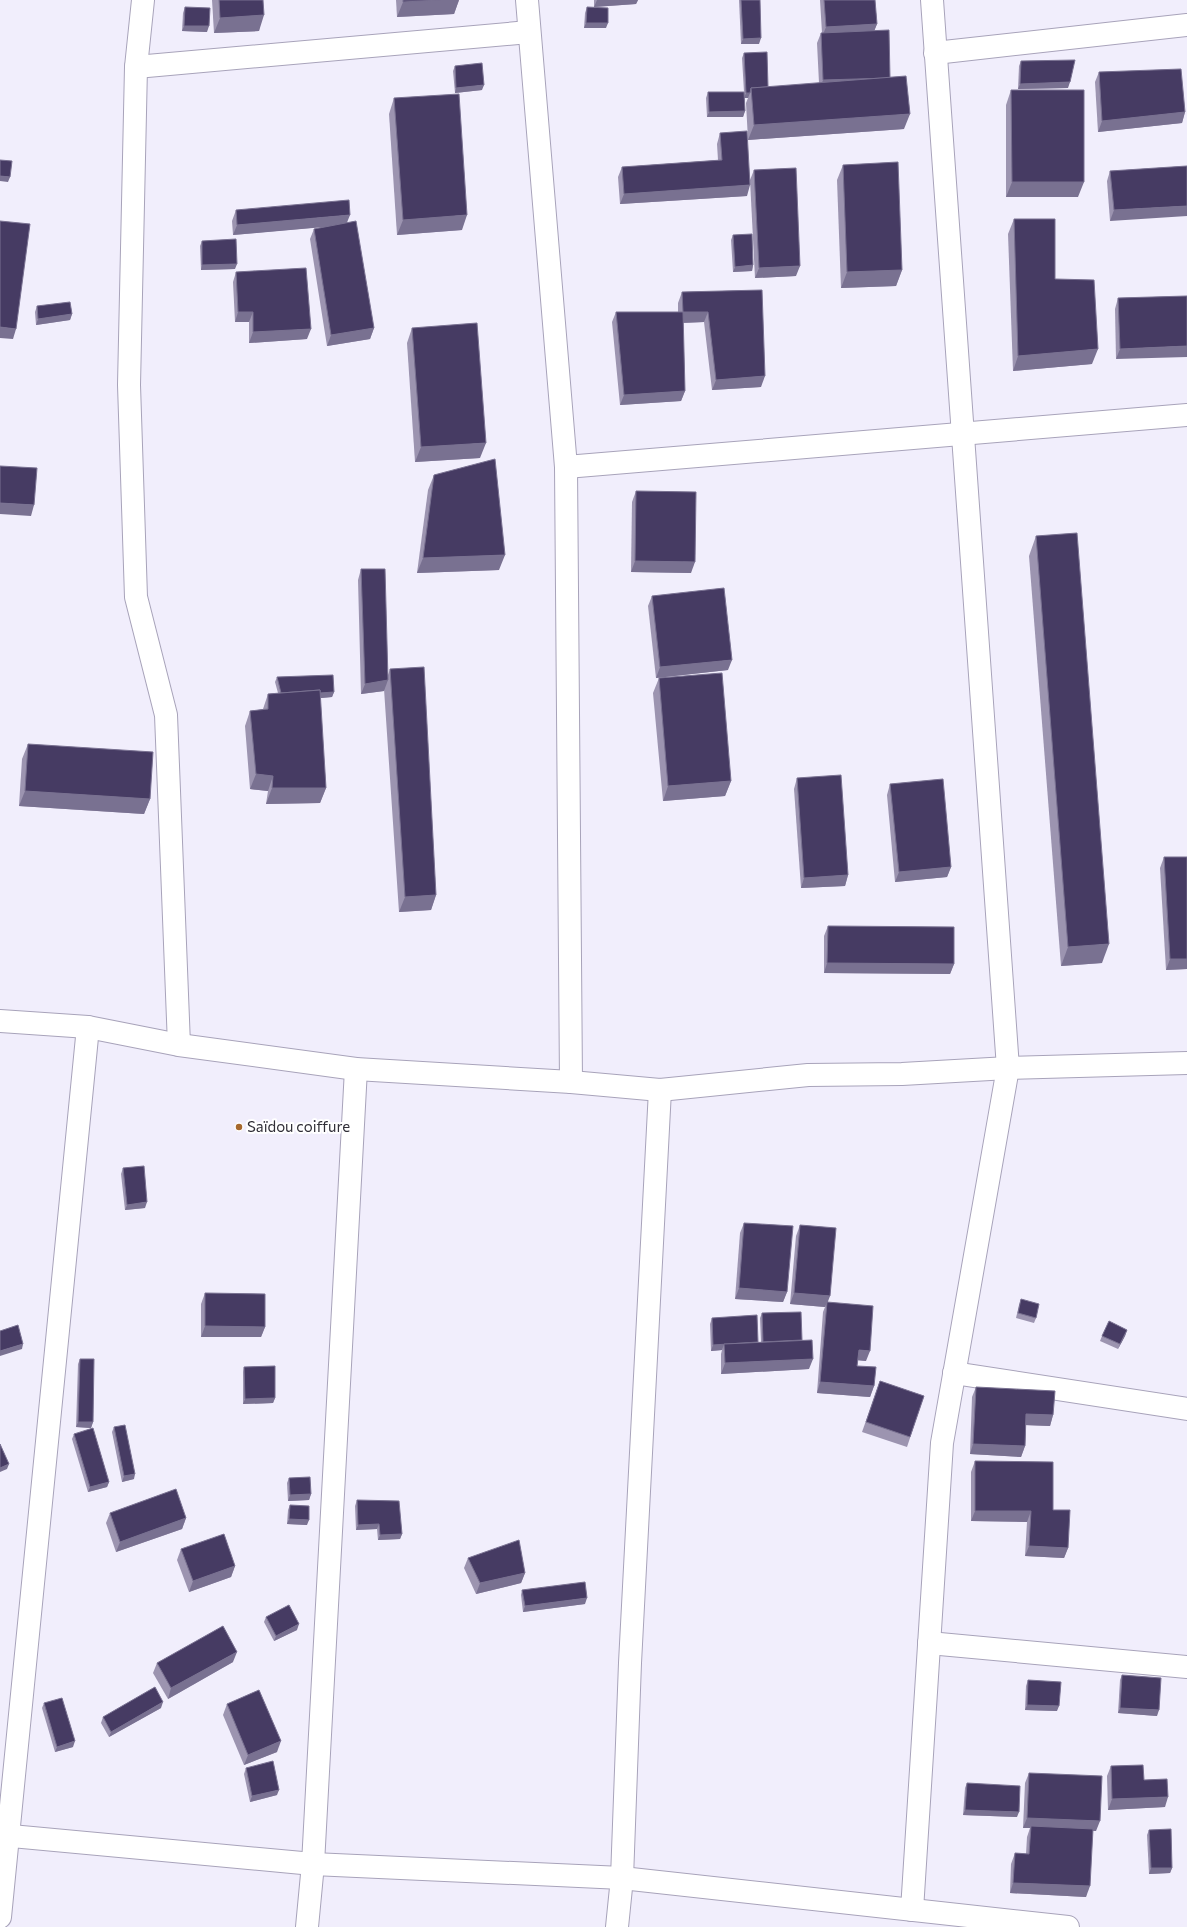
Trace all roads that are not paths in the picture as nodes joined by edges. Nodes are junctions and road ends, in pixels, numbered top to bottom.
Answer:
1 (143, 0) edge
2 (527, 0) edge
3 (932, 0) edge
4 (1187, 25) edge
5 (529, 32) junction
6 (935, 53) junction
7 (136, 67) junction
8 (1187, 415) edge
9 (963, 434) junction
10 (566, 467) junction
11 (0, 1021) edge
12 (88, 1027) junction
13 (179, 1045) junction
14 (1187, 1063) edge
15 (356, 1068) junction
16 (1008, 1068) junction
17 (571, 1082) junction
18 (660, 1090) junction
19 (954, 1373) junction
20 (1187, 1409) edge
21 (929, 1643) junction
22 (1187, 1667) edge
23 (4, 1835) edge
24 (313, 1864) junction
25 (622, 1878) junction
26 (912, 1910) junction
27 (0, 1917) edge
28 (307, 1927) edge
29 (617, 1927) edge
30 (1068, 1927) edge

1 - 7 street
2 - 5 street
3 - 6 street
4 - 6 street
5 - 7 street
5 - 10 street
6 - 9 street
7 - 13 street
8 - 9 street
9 - 10 street
9 - 16 street
10 - 17 street
11 - 12 street
12 - 13 street
12 - 23 street
13 - 15 street
14 - 16 street
15 - 17 street
15 - 24 street
16 - 18 street
16 - 19 street
17 - 18 street
18 - 25 street
19 - 20 street
19 - 21 street
21 - 22 street
21 - 26 street
23 - 24 street
23 - 27 street
24 - 25 street
24 - 28 street
25 - 26 street
25 - 29 street
26 - 30 street

